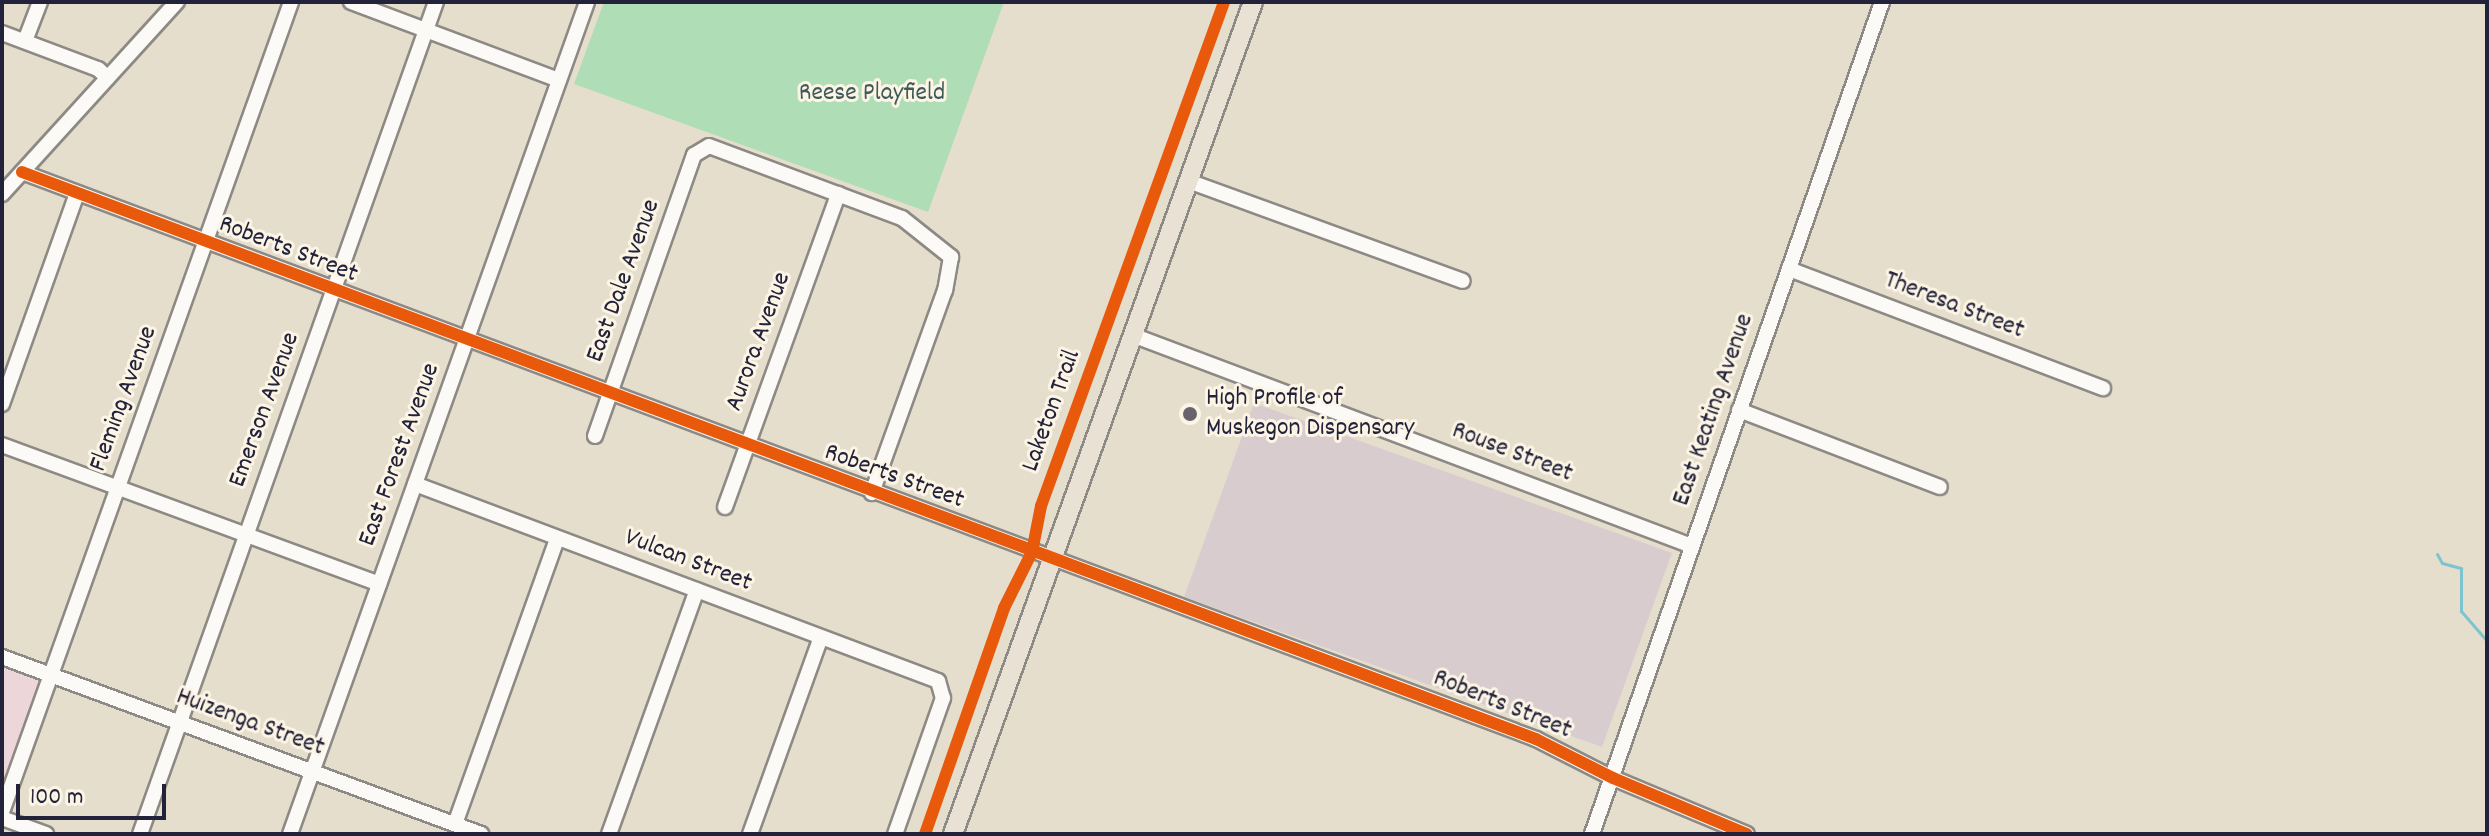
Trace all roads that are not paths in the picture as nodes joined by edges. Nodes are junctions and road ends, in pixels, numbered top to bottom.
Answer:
1 (40, 2) edge
2 (177, 2) edge
3 (291, 2) edge
4 (351, 2) edge
5 (436, 2) edge
6 (587, 2) edge
7 (1253, 2) edge
8 (1882, 2) edge
9 (426, 30) junction
10 (2, 33) edge
11 (25, 41) junction
12 (108, 78) junction
13 (559, 80) junction
14 (22, 172) junction
15 (1191, 182) junction
16 (77, 193) junction
17 (2, 194) edge
18 (838, 194) junction
19 (205, 242) junction
20 (1789, 269) junction
21 (1463, 281) dead end
22 (333, 290) junction
23 (1135, 336) junction
24 (466, 341) junction
25 (2103, 388) dead end
26 (609, 394) junction
27 (2, 404) edge
28 (1739, 410) junction
29 (595, 436) dead end
30 (2, 445) edge
31 (748, 446) junction
32 (415, 484) junction
33 (1940, 487) dead end
34 (118, 488) junction
35 (872, 493) junction
36 (725, 507) dead end
37 (245, 536) junction
38 (557, 539) junction
39 (1692, 546) junction
40 (1053, 560) junction
41 (379, 584) junction
42 (697, 590) junction
43 (821, 637) junction
44 (2, 657) edge
45 (51, 675) junction
46 (180, 723) junction
47 (312, 771) junction
48 (1613, 778) junction
49 (2, 815) edge
50 (455, 824) junction
51 (46, 834) edge
52 (140, 834) edge
53 (290, 834) edge
54 (481, 834) edge
55 (609, 834) edge
56 (750, 834) edge
57 (895, 834) edge
58 (953, 834) edge
59 (1592, 834) edge
60 (1747, 834) edge

1 - 11 street
2 - 12 street
3 - 19 street, Fleming Avenue
4 - 9 street
5 - 9 street, Emerson Avenue
6 - 13 street, East Forest Avenue
7 - 15 main road
8 - 20 street, East Keating Avenue
9 - 13 street
9 - 22 street, Emerson Avenue
10 - 11 street
11 - 12 street
12 - 14 street
13 - 24 street, East Forest Avenue
14 - 16 street, Roberts Street
14 - 17 street
15 - 21 street
15 - 23 main road
16 - 19 street, Roberts Street
16 - 27 street
18 - 26 street, East Dale Avenue
18 - 31 street, Aurora Avenue
18 - 35 street
19 - 22 street, Roberts Street
19 - 34 street, Fleming Avenue
20 - 25 street, Theresa Street
20 - 28 street, East Keating Avenue
22 - 24 street, Roberts Street
22 - 37 street, Emerson Avenue
23 - 39 street, Rouse Street
23 - 40 main road
24 - 26 street, Roberts Street
24 - 32 street, East Forest Avenue
26 - 29 street, East Dale Avenue
26 - 31 street, Roberts Street
28 - 33 street
28 - 39 street, East Keating Avenue
30 - 34 street
31 - 35 street, Roberts Street
31 - 36 street, Aurora Avenue
32 - 38 street, Vulcan Street
32 - 41 street, East Forest Avenue
34 - 37 street
34 - 45 street, Fleming Avenue
35 - 40 street, Roberts Street
37 - 41 street
37 - 46 street, Emerson Avenue
38 - 42 street, Vulcan Street
38 - 50 street
39 - 48 street, East Keating Avenue
40 - 48 street, Roberts Street
40 - 58 main road
41 - 47 street, East Forest Avenue
42 - 43 street, Vulcan Street
42 - 55 street
43 - 56 street
43 - 57 street, Vulcan Street
44 - 45 street, Huizenga Street
45 - 46 street, Huizenga Street
45 - 49 street, Fleming Avenue
46 - 47 street, Huizenga Street
46 - 52 street, Emerson Avenue
47 - 50 street, Huizenga Street
47 - 53 street, East Forest Avenue
48 - 59 street, East Keating Avenue
48 - 60 street, Roberts Street
49 - 51 street
50 - 54 street, Huizenga Street

